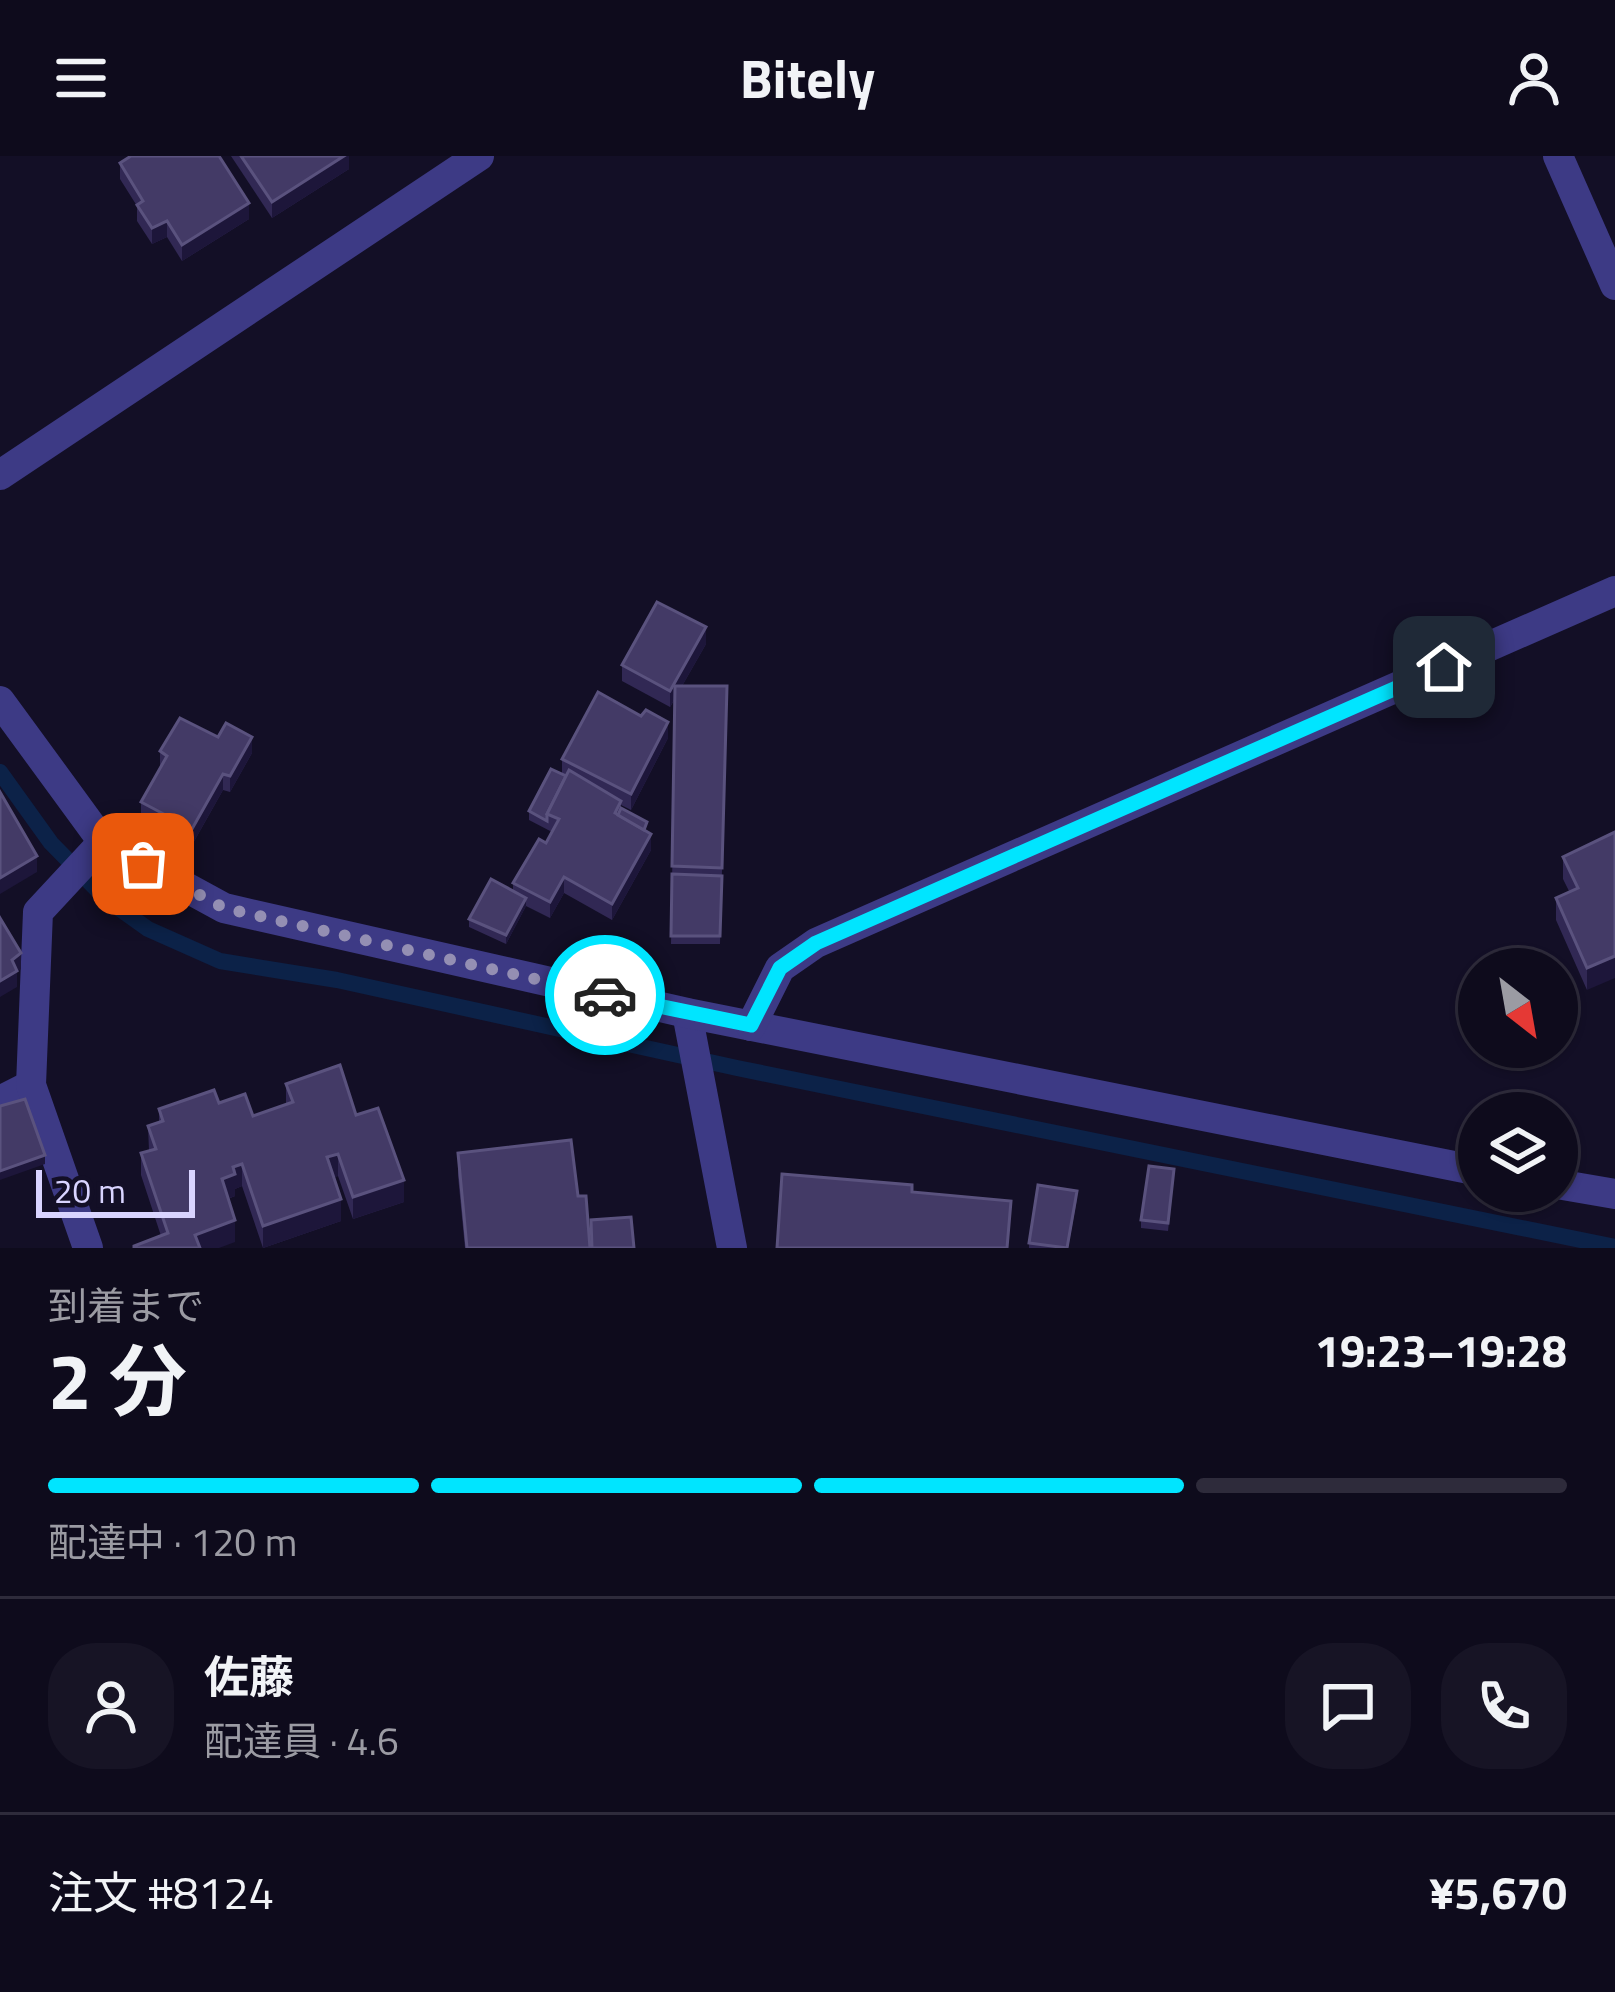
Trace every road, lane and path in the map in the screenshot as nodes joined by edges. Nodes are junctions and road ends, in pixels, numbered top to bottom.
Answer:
1 (479, 156) edge
2 (1558, 156) edge
3 (1615, 285) edge
4 (0, 475) edge
5 (1615, 591) edge
6 (0, 701) edge
7 (95, 850) junction
8 (689, 1023) junction
9 (751, 1025) junction
10 (31, 1085) junction
11 (0, 1101) edge
12 (1458, 1167) edge
13 (1578, 1187) edge
14 (1615, 1193) edge
15 (88, 1248) edge
16 (732, 1248) edge

1 - 4 street
2 - 3 street
5 - 9 street
6 - 7 street
7 - 8 street
7 - 10 street
8 - 9 street
8 - 16 street
9 - 12 street
10 - 11 street
10 - 15 street
13 - 14 street

